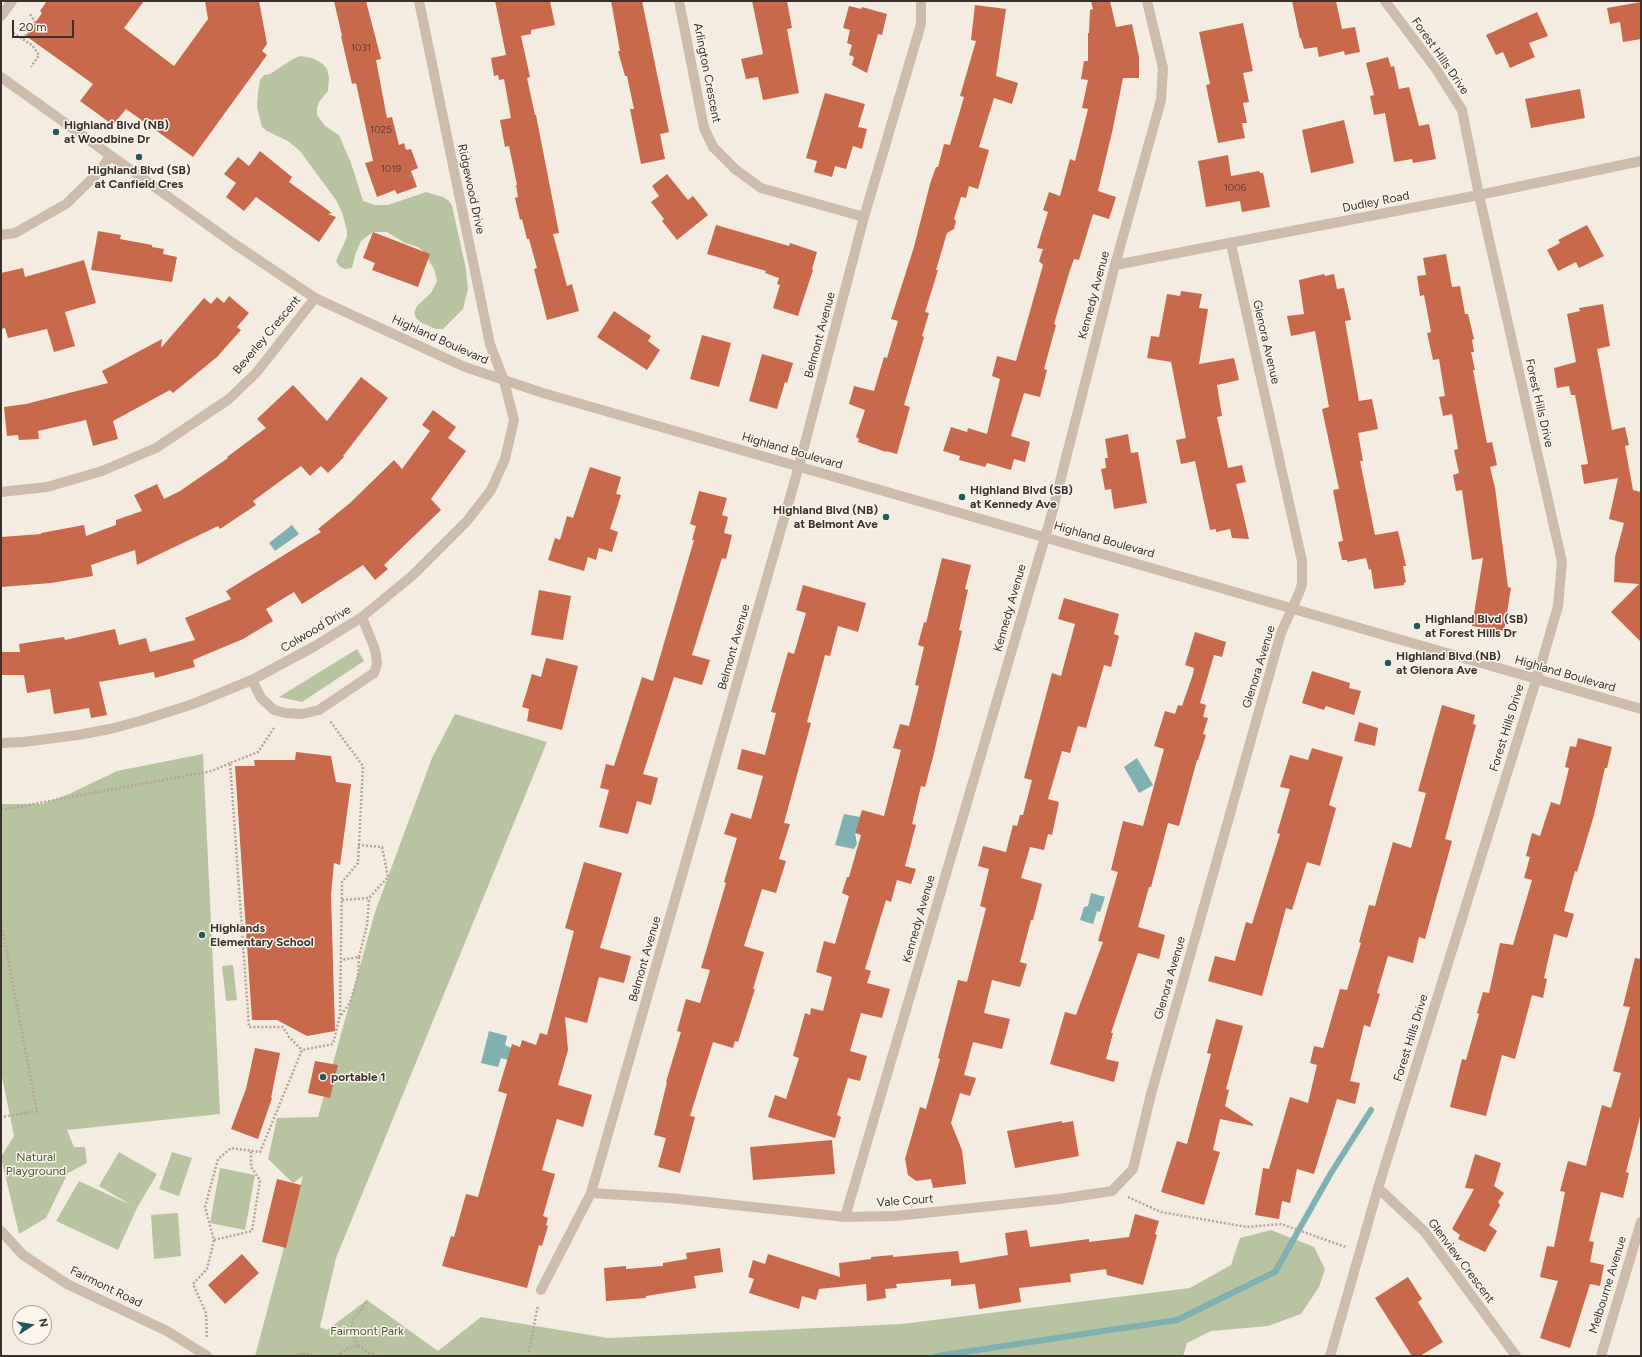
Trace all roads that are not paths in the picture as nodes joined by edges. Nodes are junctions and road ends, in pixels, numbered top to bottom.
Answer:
1 (12, 1) edge
2 (419, 1) edge
3 (679, 1) edge
4 (921, 1) edge
5 (1147, 1) edge
6 (1386, 1) edge
7 (1, 16) edge
8 (1, 78) edge
9 (110, 156) junction
10 (1641, 161) edge
11 (1479, 195) junction
12 (864, 217) junction
13 (1, 235) edge
14 (1231, 244) junction
15 (1115, 265) junction
16 (315, 298) junction
17 (504, 381) junction
18 (799, 466) junction
19 (1, 492) edge
20 (1045, 536) junction
21 (1292, 609) junction
22 (362, 617) junction
23 (1536, 679) junction
24 (252, 680) junction
25 (1641, 709) edge
26 (1, 742) edge
27 (1378, 1188) junction
28 (1112, 1191) joint
29 (591, 1193) junction
30 (845, 1217) junction
31 (1641, 1222) edge
32 (1, 1231) edge
33 (541, 1290) road end
34 (207, 1356) edge
35 (1330, 1356) edge
36 (1516, 1356) edge
37 (1601, 1356) edge

1 - 7 street
2 - 17 street, Ridgewood Drive
3 - 12 street, Arlington Crescent
4 - 12 street, Belmont Avenue
5 - 15 street, Kennedy Avenue
6 - 11 street, Forest Hills Drive
8 - 9 street, Highland Boulevard
9 - 13 street
9 - 16 street, Highland Boulevard
10 - 11 street, Dudley Road
11 - 14 street, Dudley Road
11 - 23 street, Forest Hills Drive
12 - 18 street, Belmont Avenue
14 - 15 street, Dudley Road
14 - 21 street, Glenora Avenue
15 - 20 street, Kennedy Avenue
16 - 17 street, Highland Boulevard
16 - 19 street, Beverley Crescent
17 - 18 street, Highland Boulevard
17 - 22 street, Colwood Drive
18 - 20 street, Highland Boulevard
18 - 29 street, Belmont Avenue
20 - 21 street, Highland Boulevard
20 - 30 street, Kennedy Avenue
21 - 23 street, Highland Boulevard
21 - 28 street, Glenora Avenue
22 - 24 street, Colwood Drive
22 - 24 street
23 - 25 street, Highland Boulevard
23 - 27 street, Forest Hills Drive
24 - 26 street, Colwood Drive
27 - 35 street, Forest Hills Drive
27 - 36 street, Glenview Crescent
28 - 30 street, Vale Court
29 - 30 street, Vale Court
29 - 33 street, Belmont Avenue
31 - 37 street, Melbourne Avenue
32 - 34 street, Fairmont Road

